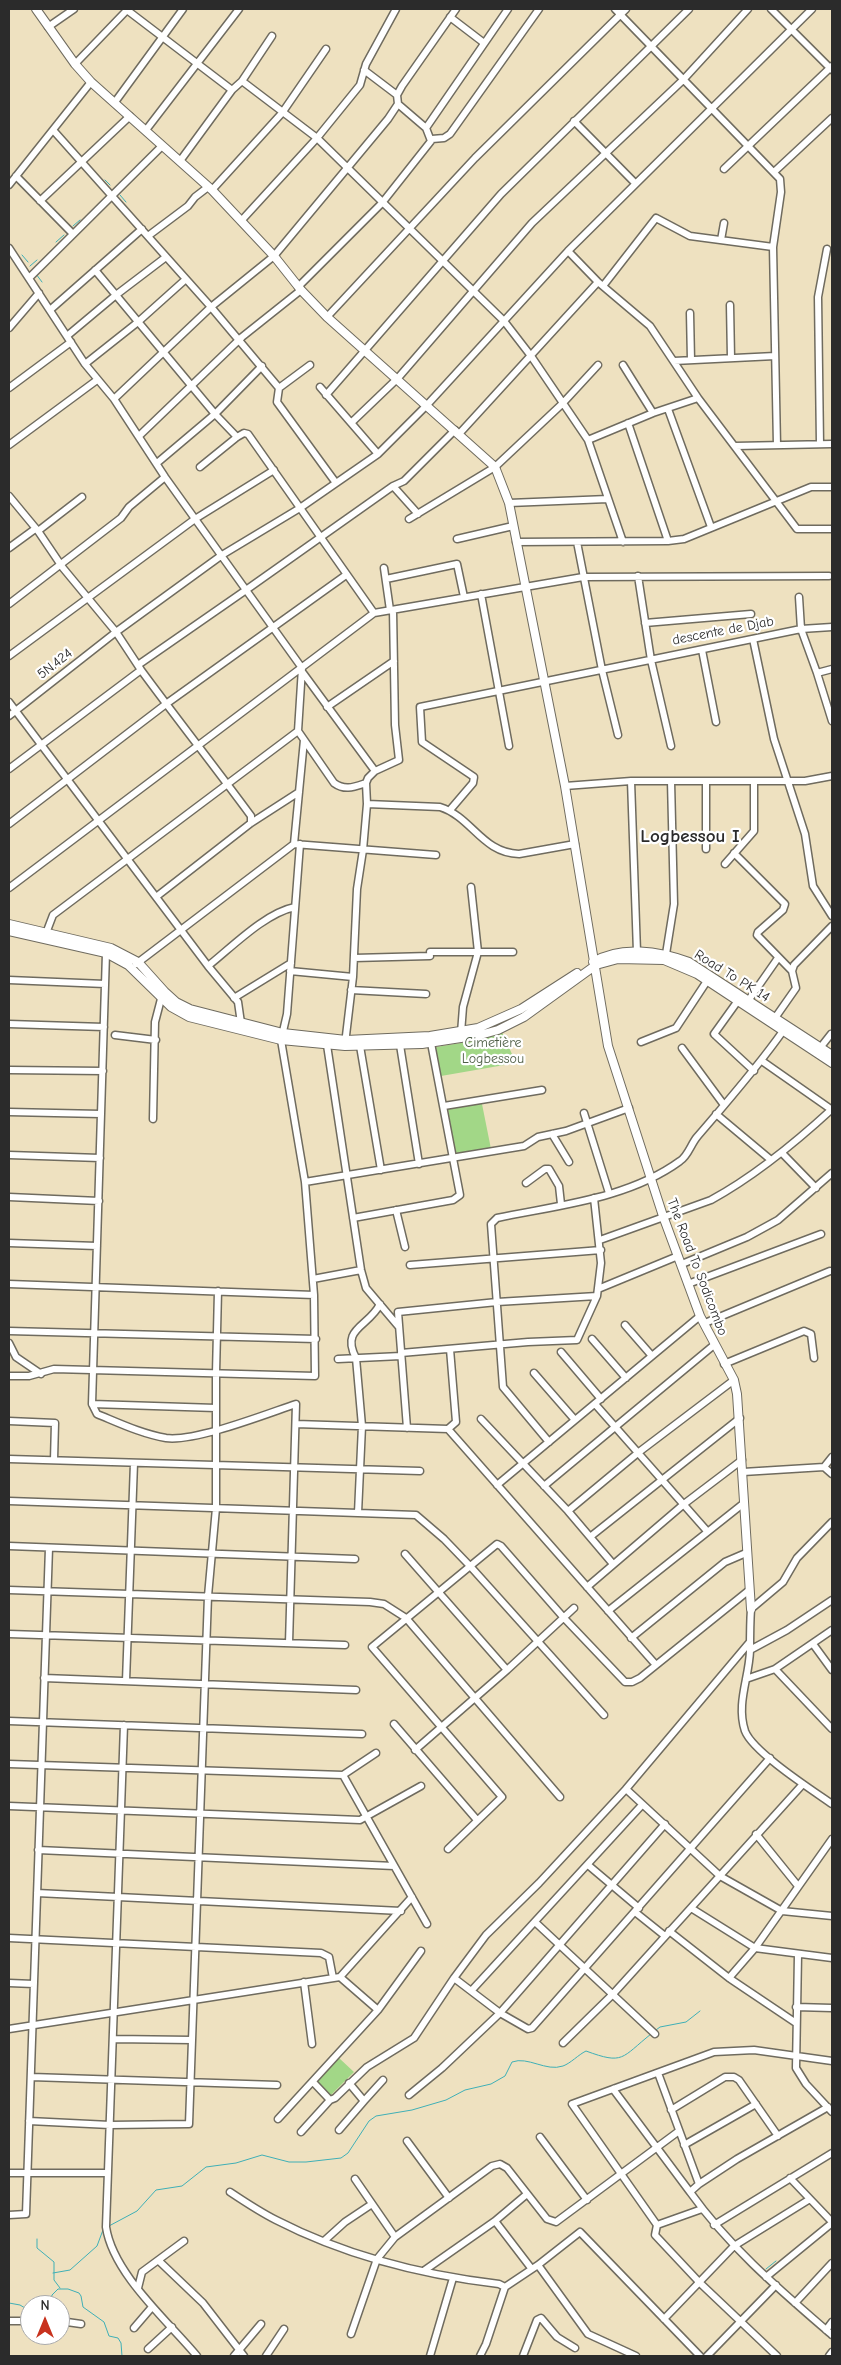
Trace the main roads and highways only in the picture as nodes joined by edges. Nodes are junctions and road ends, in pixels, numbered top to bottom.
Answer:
1 (36, 9) edge
2 (9, 924) edge
3 (9, 931) edge
4 (45, 936) junction
5 (608, 958) junction
6 (596, 963) junction
7 (282, 1036) junction
8 (345, 1043) junction
9 (832, 1055) edge
10 (832, 1063) edge
11 (751, 1609) road end

1 - 6 main road, The Road To Sodicombo
2 - 4 main road
3 - 4 main road
4 - 7 main road
4 - 7 main road
5 - 6 main road
5 - 9 main road, Road To PK 14
5 - 10 main road, Road To PK 14
6 - 8 main road
6 - 8 main road
6 - 11 main road, The Road To Sodicombo
7 - 8 main road
7 - 8 main road

